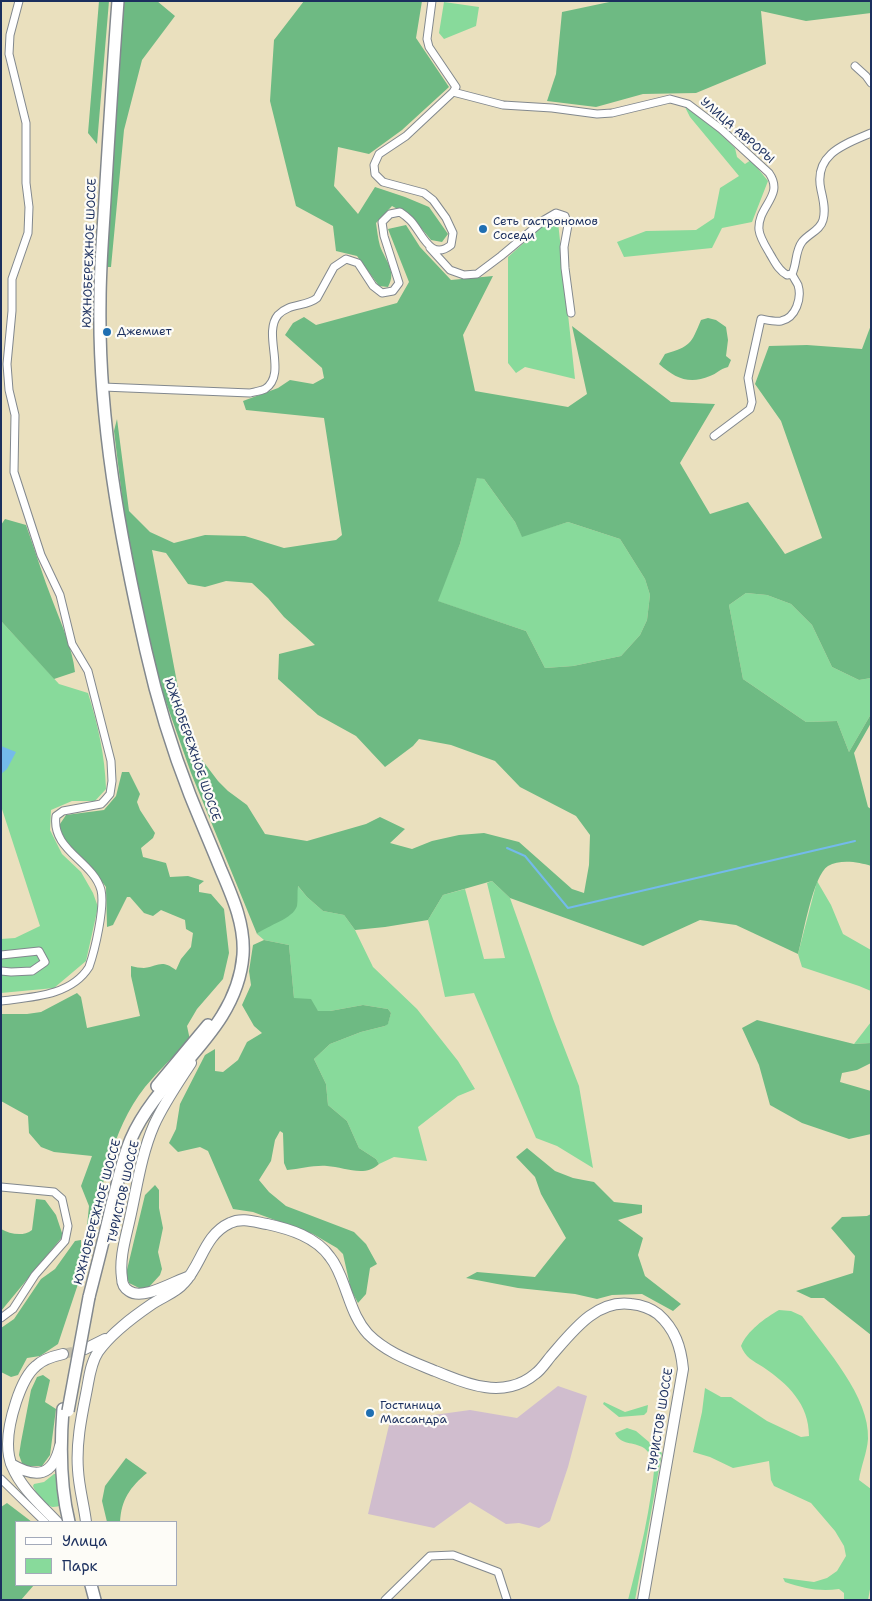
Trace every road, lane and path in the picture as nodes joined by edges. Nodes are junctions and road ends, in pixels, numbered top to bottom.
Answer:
1 (19, 1) edge
2 (112, 1) edge
3 (118, 1) edge
4 (432, 1) edge
5 (855, 66) dead end
6 (871, 83) edge
7 (453, 92) junction
8 (871, 132) edge
9 (428, 245) junction
10 (792, 274) junction
11 (571, 313) dead end
12 (96, 362) junction
13 (103, 385) junction
14 (102, 406) junction
15 (714, 436) dead end
16 (1, 955) edge
17 (1, 971) edge
18 (1, 1001) edge
19 (201, 1046) junction
20 (1, 1187) edge
21 (190, 1276) junction
22 (87, 1296) junction
23 (1, 1318) edge
24 (117, 1332) junction
25 (85, 1349) tunnel mouth
26 (88, 1385) junction
27 (65, 1410) junction
28 (61, 1440) junction
29 (12, 1464) junction
30 (1, 1479) edge
31 (70, 1520) edge
32 (52, 1521) edge
33 (86, 1521) edge
34 (87, 1586) edge
35 (93, 1586) edge
36 (90, 1600) edge
37 (95, 1600) edge
38 (385, 1600) edge
39 (507, 1600) edge
40 (643, 1600) edge

1 - 18 street
2 - 12 highway, ЮЖНОБЕРЕЖНОЕ ШОССЕ
3 - 13 highway, ЮЖНОБЕРЕЖНОЕ ШОССЕ
4 - 7 street
5 - 6 street
7 - 9 street
7 - 10 street, УЛИЦА АВРОРЫ
8 - 10 street
9 - 11 street
9 - 13 street
10 - 15 street
12 - 13 highway
12 - 14 highway, ЮЖНОБЕРЕЖНОЕ ШОССЕ
13 - 14 highway, ЮЖНОБЕРЕЖНОЕ ШОССЕ
14 - 19 highway, ЮЖНОБЕРЕЖНОЕ ШОССЕ
14 - 22 highway, ЮЖНОБЕРЕЖНОЕ ШОССЕ
16 - 17 street
19 - 21 main road, ТУРИСТОВ ШОССЕ
19 - 22 highway, ЮЖНОБЕРЕЖНОЕ ШОССЕ
20 - 23 street
21 - 24 main road, ТУРИСТОВ ШОССЕ
21 - 40 main road, ТУРИСТОВ ШОССЕ
22 - 27 highway, ЮЖНОБЕРЕЖНОЕ ШОССЕ
24 - 25 main road, ТУРИСТОВ ШОССЕ
24 - 26 main road, ТУРИСТОВ ШОССЕ
26 - 29 main road
26 - 33 main road, ТУРИСТОВ ШОССЕ
27 - 28 highway, ЮЖНОБЕРЕЖНОЕ ШОССЕ
27 - 31 highway, ЮЖНОБЕРЕЖНОЕ ШОССЕ
28 - 29 main road
28 - 31 highway, ЮЖНОБЕРЕЖНОЕ ШОССЕ
29 - 32 main road
30 - 32 street
31 - 32 main road
34 - 36 highway
35 - 37 highway
38 - 39 street

